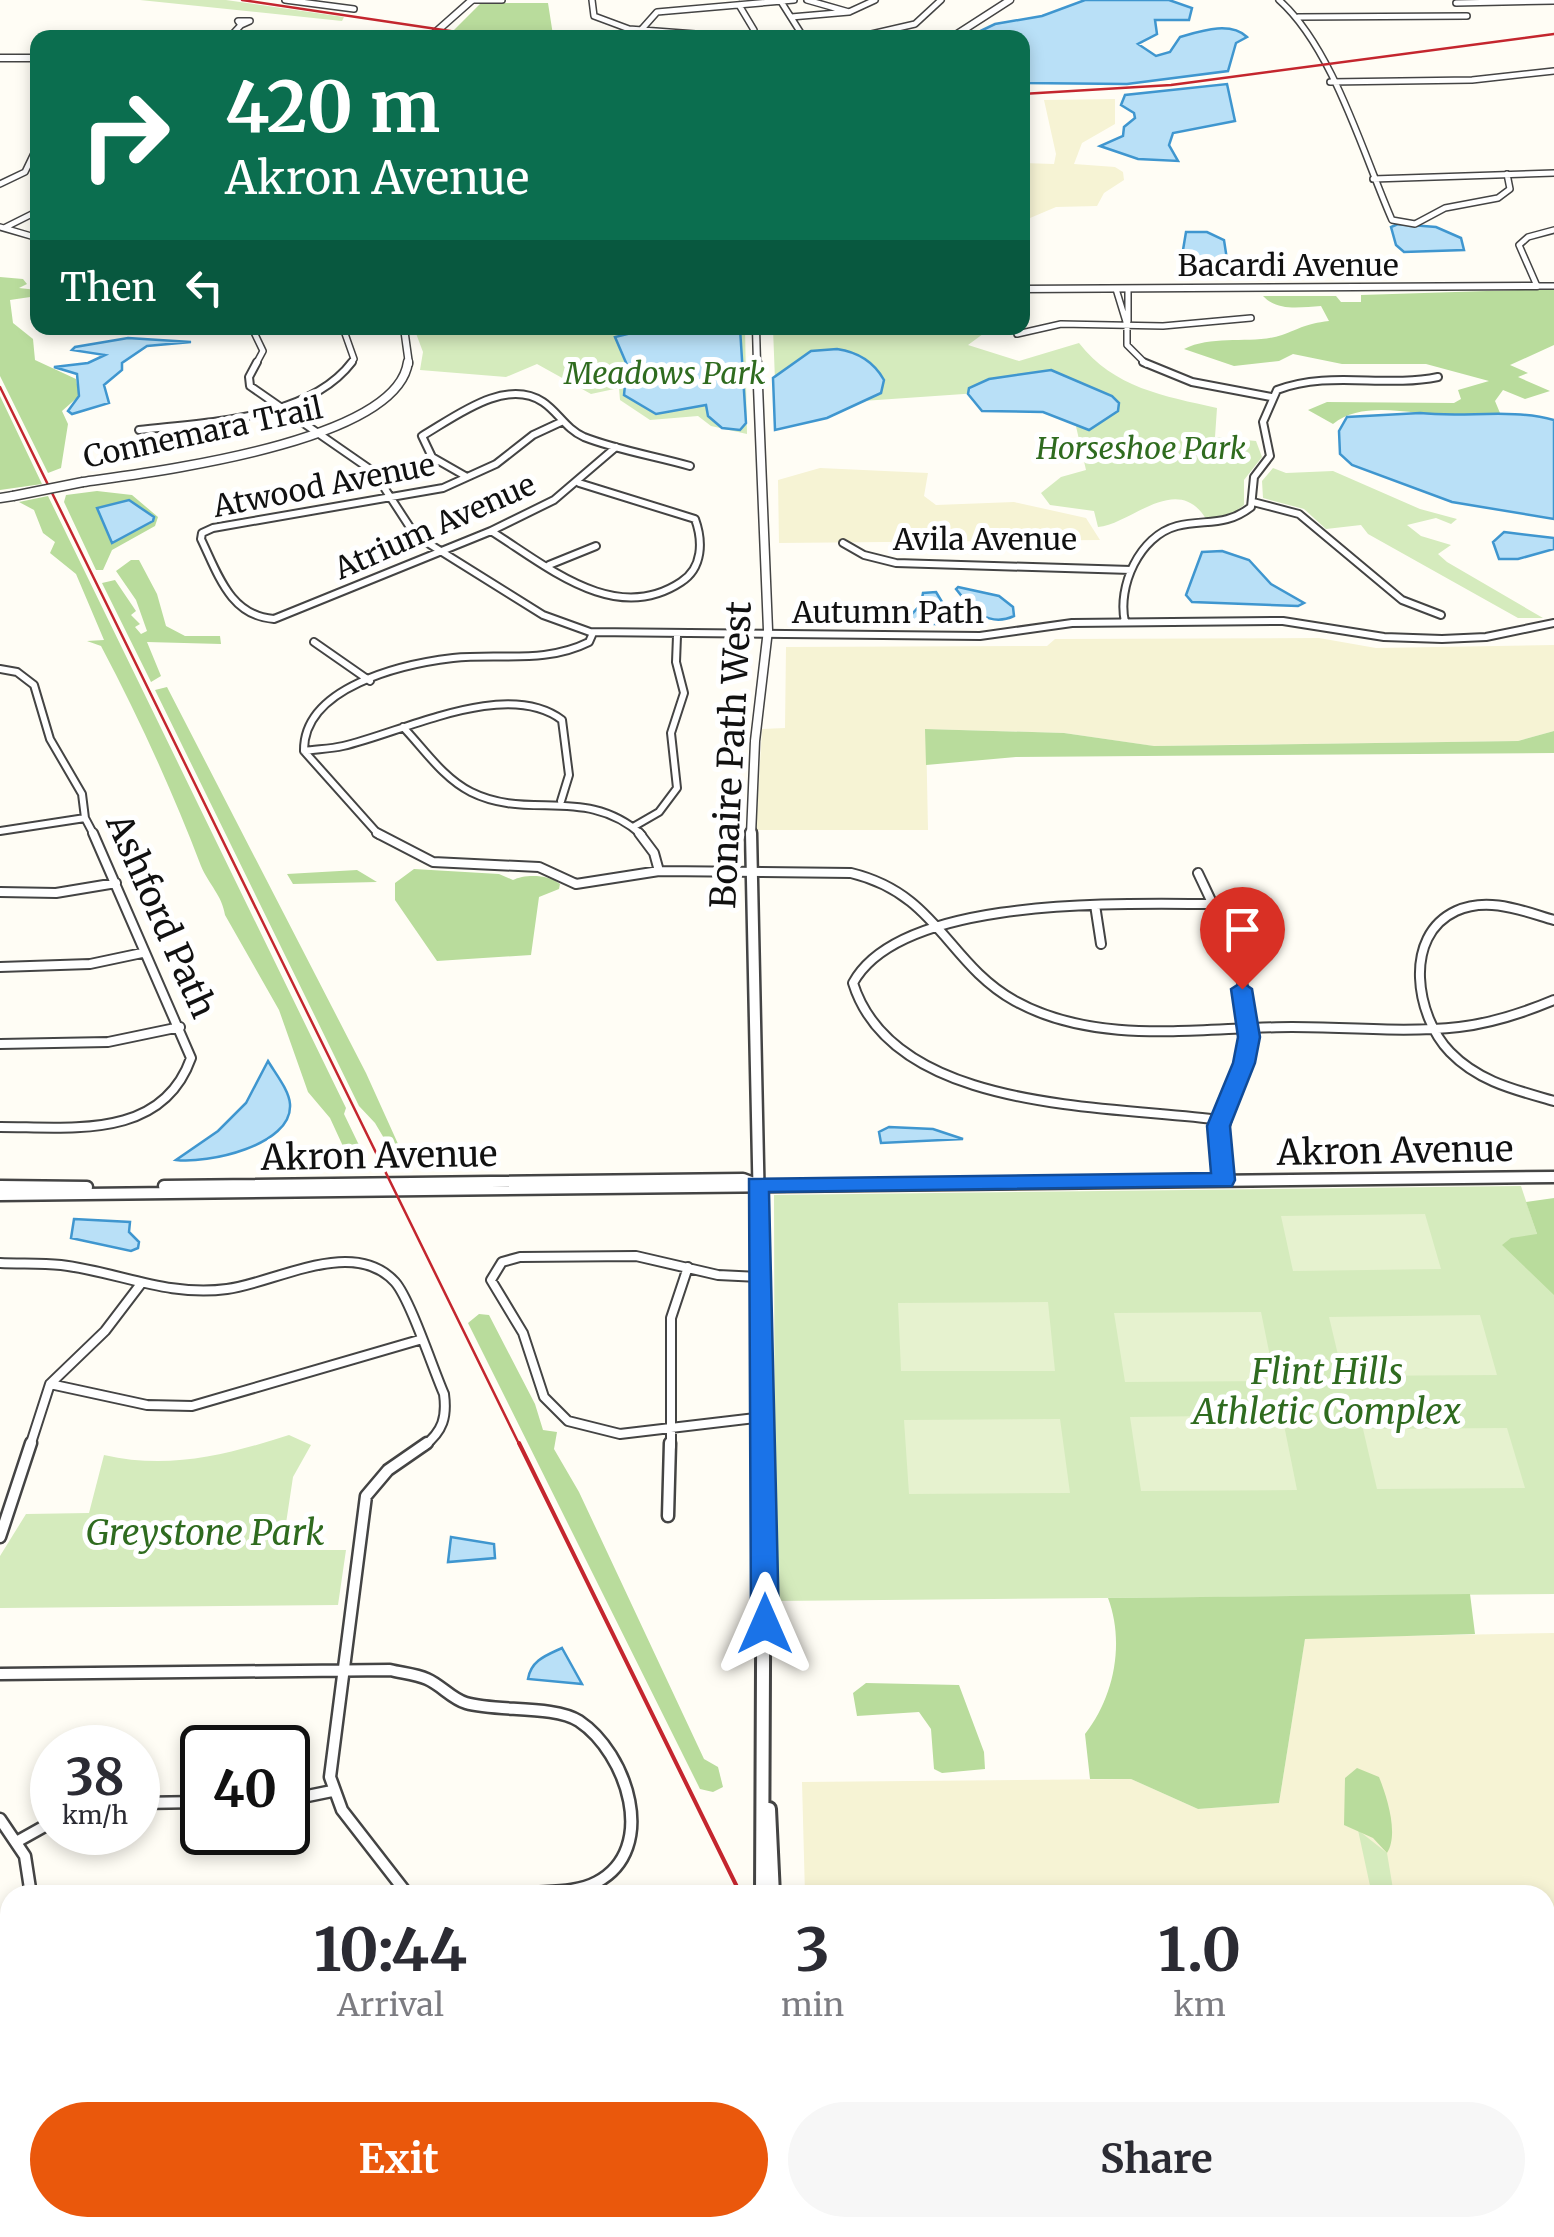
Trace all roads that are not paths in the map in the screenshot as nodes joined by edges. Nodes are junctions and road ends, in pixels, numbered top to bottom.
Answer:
1 (285, 0) edge
2 (472, 0) edge
3 (502, 0) edge
4 (592, 0) edge
5 (781, 0) edge
6 (794, 0) edge
7 (807, 0) edge
8 (942, 0) edge
9 (1010, 0) edge
10 (1279, 0) edge
11 (874, 1) edge
12 (1455, 1) edge
13 (1554, 1) edge
14 (738, 5) junction
15 (354, 10) dead end
16 (849, 12) junction
17 (791, 16) junction
18 (1298, 17) junction
19 (241, 25) dead end
20 (235, 30) edge
21 (438, 30) edge
22 (641, 30) joint
23 (754, 30) edge
24 (799, 30) edge
25 (888, 30) edge
26 (963, 30) edge
27 (0, 58) edge
28 (30, 58) edge
29 (1554, 72) edge
30 (1330, 82) junction
31 (30, 162) edge
32 (1507, 174) junction
33 (1554, 174) edge
34 (1373, 179) junction
35 (0, 184) edge
36 (30, 215) edge
37 (2, 228) edge
38 (1554, 230) edge
39 (30, 236) edge
40 (1537, 286) junction
41 (1554, 286) edge
42 (1030, 289) edge
43 (1116, 289) junction
44 (1128, 289) junction
45 (1250, 318) dead end
46 (1127, 326) junction
47 (1030, 331) edge
48 (256, 335) edge
49 (347, 335) edge
50 (406, 335) edge
51 (756, 335) edge
52 (1438, 377) dead end
53 (1271, 397) junction
54 (276, 404) junction
55 (562, 422) junction
56 (138, 430) dead end
57 (320, 434) junction
58 (616, 447) junction
59 (690, 466) dead end
60 (467, 478) junction
61 (579, 483) junction
62 (391, 497) junction
63 (0, 498) edge
64 (1253, 502) junction
65 (492, 531) junction
66 (843, 543) dead end
67 (596, 546) dead end
68 (441, 552) junction
69 (548, 565) junction
70 (1131, 570) junction
71 (1441, 615) dead end
72 (257, 619) joint
73 (1124, 622) junction
74 (1554, 624) edge
75 (594, 633) junction
76 (768, 635) junction
77 (677, 636) junction
78 (314, 642) dead end
79 (0, 669) edge
80 (370, 681) junction
81 (403, 727) junction
82 (304, 751) junction
83 (561, 801) junction
84 (85, 818) junction
85 (633, 827) junction
86 (0, 831) edge
87 (659, 871) junction
88 (1198, 873) dead end
89 (749, 874) junction
90 (116, 883) junction
91 (0, 892) edge
92 (1213, 904) junction
93 (1095, 905) junction
94 (1554, 920) edge
95 (941, 929) junction
96 (1101, 944) dead end
97 (142, 953) junction
98 (0, 967) edge
99 (1554, 1000) edge
100 (180, 1027) junction
101 (1248, 1027) junction
102 (1434, 1031) junction
103 (0, 1044) edge
104 (1554, 1101) edge
105 (1220, 1120) junction
106 (0, 1127) edge
107 (1554, 1177) edge
108 (1224, 1180) junction
109 (757, 1184) junction
110 (0, 1186) edge
111 (0, 1195) edge
112 (0, 1263) edge
113 (688, 1267) junction
114 (759, 1277) junction
115 (140, 1285) junction
116 (419, 1340) junction
117 (50, 1384) junction
118 (764, 1417) junction
119 (672, 1432) junction
120 (668, 1516) dead end
121 (0, 1537) edge
122 (343, 1669) junction
123 (0, 1674) edge
124 (765, 1764) junction
125 (332, 1791) junction
126 (310, 1796) edge
127 (0, 1819) edge
128 (30, 1834) edge
129 (18, 1841) junction
130 (30, 1885) edge
131 (404, 1885) edge
132 (591, 1885) edge
133 (762, 1885) edge
134 (772, 1885) edge

1 - 15 street
2 - 3 street
2 - 21 street
4 - 22 street
5 - 6 street
5 - 14 street
5 - 17 street
7 - 16 street
8 - 25 street
9 - 26 street
10 - 18 street
11 - 16 street
12 - 13 street
12 - 18 street
14 - 22 street
14 - 23 street
16 - 17 street
17 - 24 street
18 - 30 street
19 - 20 street
27 - 28 street
29 - 30 street
30 - 34 street
31 - 35 street
32 - 33 street
32 - 34 street
32 - 34 street
36 - 37 street
37 - 39 street
38 - 40 street
40 - 41 street, Bacardi Avenue
40 - 44 street, Bacardi Avenue
42 - 43 street, Bacardi Avenue
43 - 44 street, Bacardi Avenue
43 - 46 street
44 - 46 street
45 - 46 street
46 - 47 street
46 - 53 street
48 - 54 street, Autumn Path
49 - 54 street
50 - 57 street, Connemara Trail
51 - 76 street, Bonaire Path West
52 - 53 street
53 - 64 street
54 - 56 street
54 - 57 street, Autumn Path
55 - 58 street
55 - 60 street, Atwood Avenue
55 - 60 street
57 - 62 street, Autumn Path
57 - 63 street, Connemara Trail, bridge
58 - 59 street
58 - 61 street, Atrium Avenue
60 - 62 street, Atwood Avenue
61 - 65 street, Atrium Avenue
61 - 69 street
62 - 68 street, Autumn Path
62 - 72 street, Atwood Avenue
64 - 70 street
64 - 71 street
65 - 68 street, Atrium Avenue
65 - 69 street
66 - 70 street, Avila Avenue
67 - 69 street
68 - 72 street, Atrium Avenue
68 - 75 street, Autumn Path
70 - 73 street
73 - 74 street, Autumn Path
73 - 76 street, Autumn Path
75 - 77 street, Autumn Path
75 - 80 street
76 - 77 street, Autumn Path
76 - 89 street, Bonaire Path West
77 - 85 street
78 - 80 street
79 - 84 street, Ashford Path
80 - 82 street
81 - 82 street
81 - 83 street
81 - 83 street
82 - 87 street
83 - 85 street
84 - 86 street
84 - 90 street, Ashford Path
85 - 87 street
87 - 89 street
88 - 92 street
89 - 95 street
89 - 109 street, Bonaire Path West
90 - 91 street
90 - 97 street, Ashford Path
92 - 93 street
92 - 101 street
93 - 95 street
93 - 96 street
94 - 102 street
95 - 101 street
95 - 105 street
97 - 98 street
97 - 100 street, Ashford Path
99 - 102 street
100 - 103 street
100 - 106 street, Ashford Path
101 - 102 street
101 - 105 street
102 - 104 street
105 - 108 street
107 - 108 street, Akron Avenue
108 - 109 street, Akron Avenue
109 - 110 street, Akron Avenue
109 - 111 street, Akron Avenue
109 - 114 street, Bonaire Path West
112 - 115 street
113 - 114 street
113 - 119 street
113 - 119 street
114 - 118 street, Bonaire Path West
115 - 116 street
115 - 117 street
116 - 117 street
116 - 122 street
117 - 121 street
118 - 119 street
118 - 124 street, Bonaire Path West
119 - 120 street
122 - 123 street
122 - 125 street
122 - 132 street
124 - 133 street
124 - 134 street
125 - 126 street
125 - 131 street
127 - 129 street
128 - 129 street
129 - 130 street

